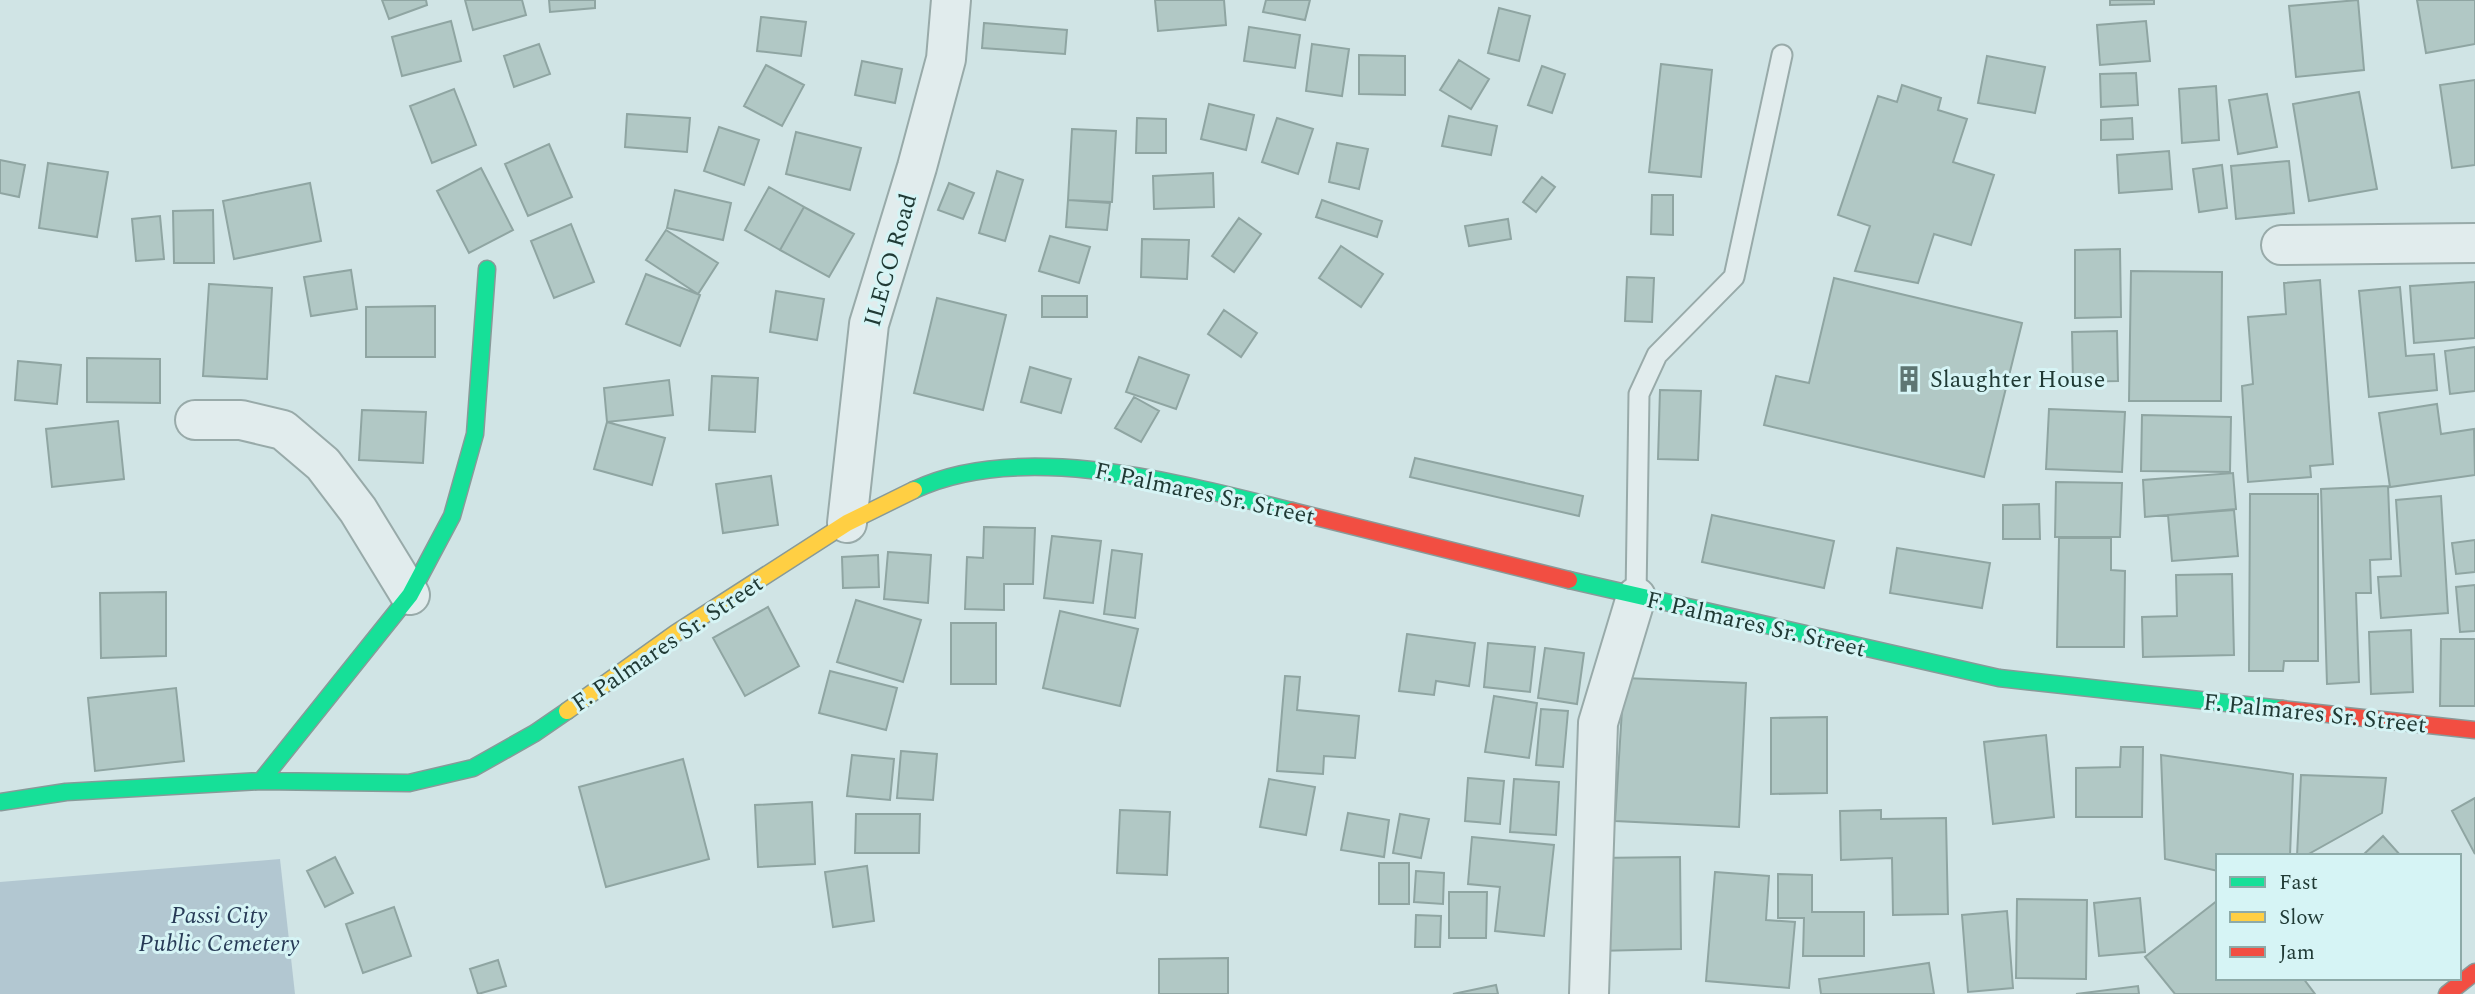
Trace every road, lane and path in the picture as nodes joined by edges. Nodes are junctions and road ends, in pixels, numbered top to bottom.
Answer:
1 (951, 0) edge
2 (1782, 55) dead end
3 (2475, 243) edge
4 (2281, 245) dead end
5 (487, 269) dead end
6 (195, 420) dead end
7 (847, 523) junction
8 (410, 595) junction
9 (1636, 597) junction
10 (2475, 730) edge
11 (261, 781) junction
12 (0, 802) edge
13 (2475, 972) edge
14 (1589, 994) edge
15 (2447, 994) edge

1 - 7 street, ILECO Road
2 - 9 lane
3 - 4 street
5 - 8 main road
6 - 8 street
7 - 9 main road, F. Palmares Sr. Street
7 - 11 main road, F. Palmares Sr. Street
8 - 11 main road
9 - 10 main road, F. Palmares Sr. Street
9 - 14 street
11 - 12 main road, F. Palmares Sr. Street
13 - 15 main road

